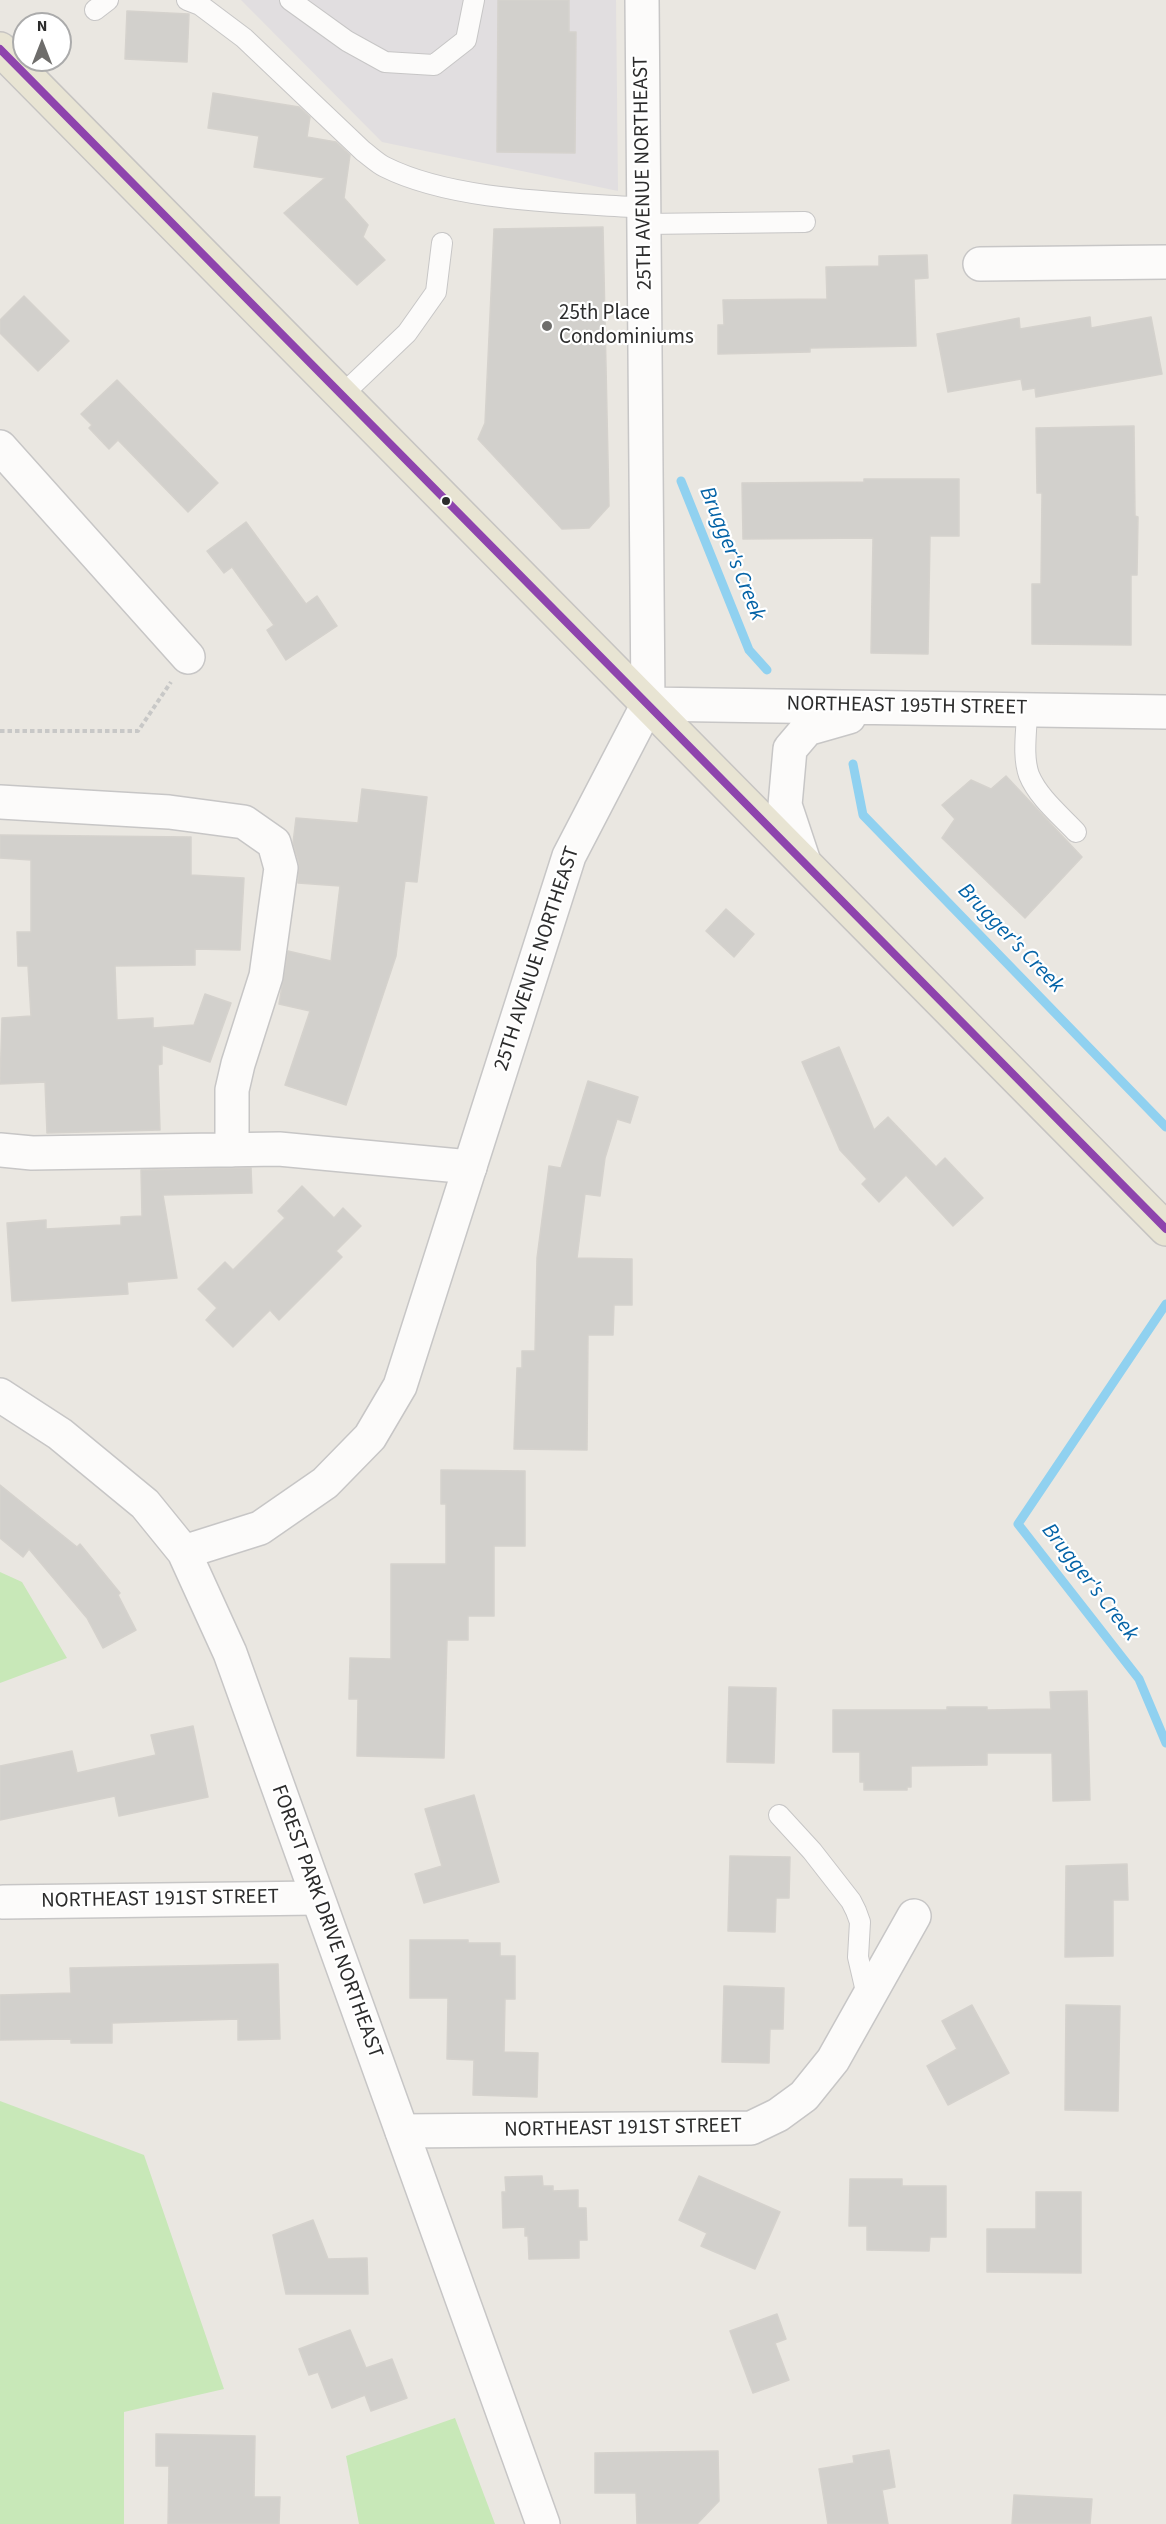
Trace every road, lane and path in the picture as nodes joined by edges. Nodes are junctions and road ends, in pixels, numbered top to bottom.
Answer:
1 (187, 0) edge
2 (474, 0) edge
3 (642, 0) edge
4 (301, 3) edge
5 (0, 49) edge
6 (645, 216) junction
7 (805, 222) dead end
8 (442, 243) dead end
9 (1166, 262) edge
10 (980, 264) dead end
11 (342, 395) junction
12 (0, 447) edge
13 (188, 657) joint
14 (648, 704) junction
15 (883, 707) junction
16 (1027, 710) junction
17 (1166, 712) edge
18 (0, 731) edge
19 (0, 802) edge
20 (1076, 832) dead end
21 (804, 862) junction
22 (232, 1149) junction
23 (0, 1150) edge
24 (470, 1167) junction
25 (1166, 1229) edge
26 (0, 1395) edge
27 (184, 1552) junction
28 (779, 1815) dead end
29 (317, 1898) junction
30 (3, 1902) dead end
31 (914, 1916) dead end
32 (868, 2000) junction
33 (402, 2130) junction
34 (543, 2524) edge

1 - 6 lane
2 - 4 lane
3 - 6 street, 25TH AVENUE NORTHEAST
5 - 11 main road
6 - 7 lane
6 - 14 street, 25TH AVENUE NORTHEAST
8 - 11 lane
9 - 10 street
11 - 14 main road
12 - 13 street
13 - 18 path
14 - 15 street, NORTHEAST 195TH STREET
14 - 21 main road
14 - 24 street, 25TH AVENUE NORTHEAST
15 - 16 street, NORTHEAST 195TH STREET
15 - 21 street
16 - 17 street, NORTHEAST 195TH STREET
16 - 20 lane
19 - 22 street
21 - 25 main road
22 - 23 street
22 - 24 street
24 - 27 street, 25TH AVENUE NORTHEAST
26 - 27 street, FOREST PARK DRIVE NORTHEAST
27 - 29 street, FOREST PARK DRIVE NORTHEAST
28 - 32 lane
29 - 30 street, NORTHEAST 191ST STREET
29 - 33 street, FOREST PARK DRIVE NORTHEAST
31 - 32 street, NORTHEAST 191ST STREET
32 - 33 street, NORTHEAST 191ST STREET
33 - 34 street, FOREST PARK DRIVE NORTHEAST

